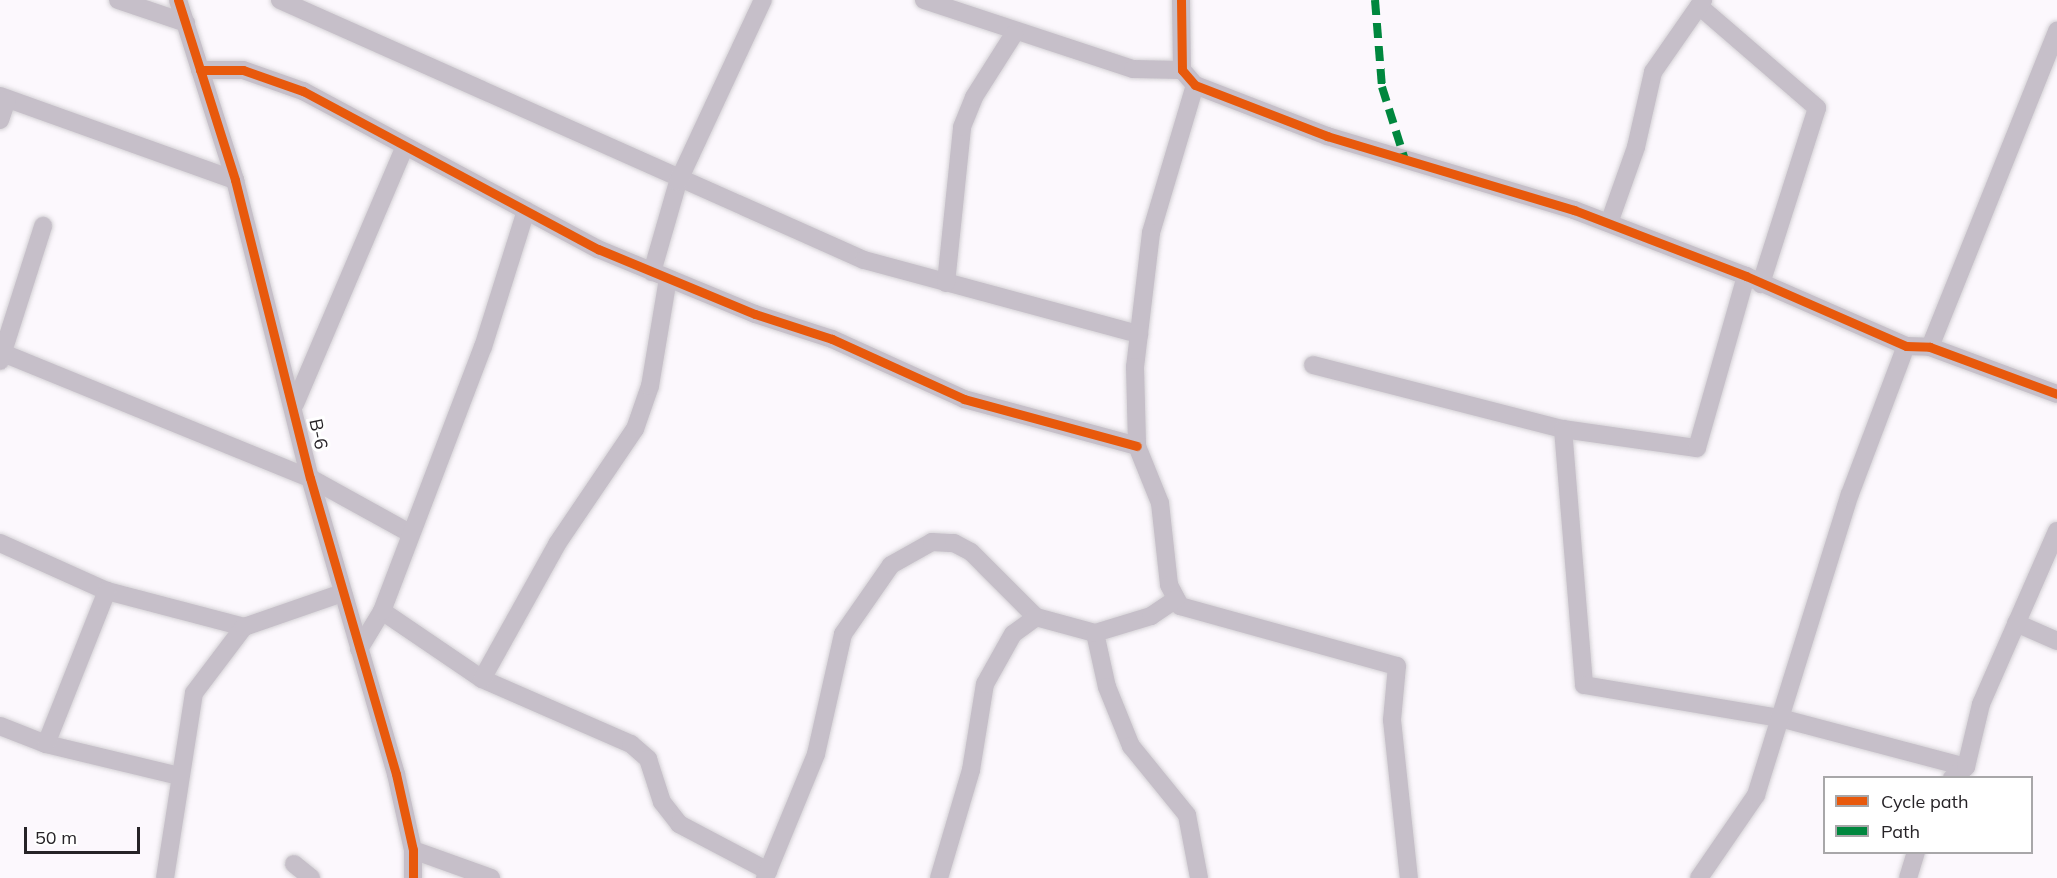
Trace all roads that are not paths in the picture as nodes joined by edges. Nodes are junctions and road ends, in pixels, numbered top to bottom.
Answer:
1 (118, 0) edge
2 (178, 0) edge
3 (280, 0) edge
4 (763, 0) edge
5 (924, 0) edge
6 (1179, 2) edge
7 (1701, 3) edge
8 (186, 23) junction
9 (2057, 31) edge
10 (1014, 34) junction
11 (200, 70) junction
12 (1182, 70) junction
13 (1195, 86) junction
14 (3, 98) edge
15 (0, 120) edge
16 (404, 148) junction
17 (235, 180) junction
18 (678, 182) junction
19 (526, 211) junction
20 (1609, 223) junction
21 (43, 226) dead end
22 (660, 275) junction
23 (1753, 280) junction
24 (946, 283) junction
25 (1139, 334) junction
26 (1906, 346) junction
27 (1930, 347) junction
28 (2, 349) edge
29 (1313, 365) dead end
30 (2057, 394) edge
31 (295, 404) junction
32 (1563, 429) junction
33 (1137, 446) junction
34 (310, 478) junction
35 (2057, 531) edge
36 (408, 532) junction
37 (0, 543) edge
38 (107, 591) junction
39 (342, 593) junction
40 (1176, 599) junction
41 (382, 611) junction
42 (1036, 617) junction
43 (2016, 623) junction
44 (244, 627) junction
45 (1095, 633) junction
46 (2057, 641) edge
47 (359, 649) junction
48 (482, 679) junction
49 (1780, 718) junction
50 (0, 726) edge
51 (46, 744) junction
52 (1959, 772) edge
53 (178, 776) junction
54 (413, 850) junction
55 (1915, 854) edge
56 (294, 864) dead end
57 (767, 875) edge
58 (165, 878) edge
59 (310, 878) edge
60 (413, 878) edge
61 (491, 878) edge
62 (939, 878) edge
63 (1199, 878) edge
64 (1409, 878) edge
65 (1700, 878) edge
66 (1908, 878) edge

1 - 8 street
2 - 8 street, B-6
3 - 18 street
4 - 18 street
5 - 10 street
6 - 12 street
7 - 20 street
7 - 23 street
8 - 11 street, B-6
9 - 27 street
10 - 12 street
10 - 24 street
11 - 16 street
11 - 17 street, B-6
12 - 13 street
13 - 20 street
13 - 25 street
14 - 15 street
14 - 17 street
16 - 19 street
16 - 31 street
17 - 31 street, B-6
18 - 22 street
18 - 24 street
19 - 22 street
19 - 36 street
20 - 23 street
21 - 28 street
22 - 33 street
22 - 48 street
23 - 26 street
23 - 32 street
24 - 25 street
25 - 33 street
26 - 27 street
26 - 49 street
27 - 30 street
28 - 34 street
29 - 32 street
31 - 34 street, B-6
32 - 49 street
33 - 40 street
34 - 36 street
34 - 39 street, B-6
35 - 43 street
36 - 41 street
37 - 38 street
38 - 44 street
38 - 51 street
39 - 44 street
39 - 47 street, B-6
40 - 45 street
40 - 64 street
41 - 47 street
41 - 48 street
42 - 45 street
42 - 57 street
42 - 62 street
43 - 46 street
43 - 52 street
44 - 53 street
45 - 63 street
47 - 54 street, B-6
48 - 57 street
49 - 52 street
49 - 65 street
50 - 51 street
51 - 53 street
53 - 58 street
54 - 60 street, B-6
54 - 61 street
55 - 66 street
56 - 59 street

